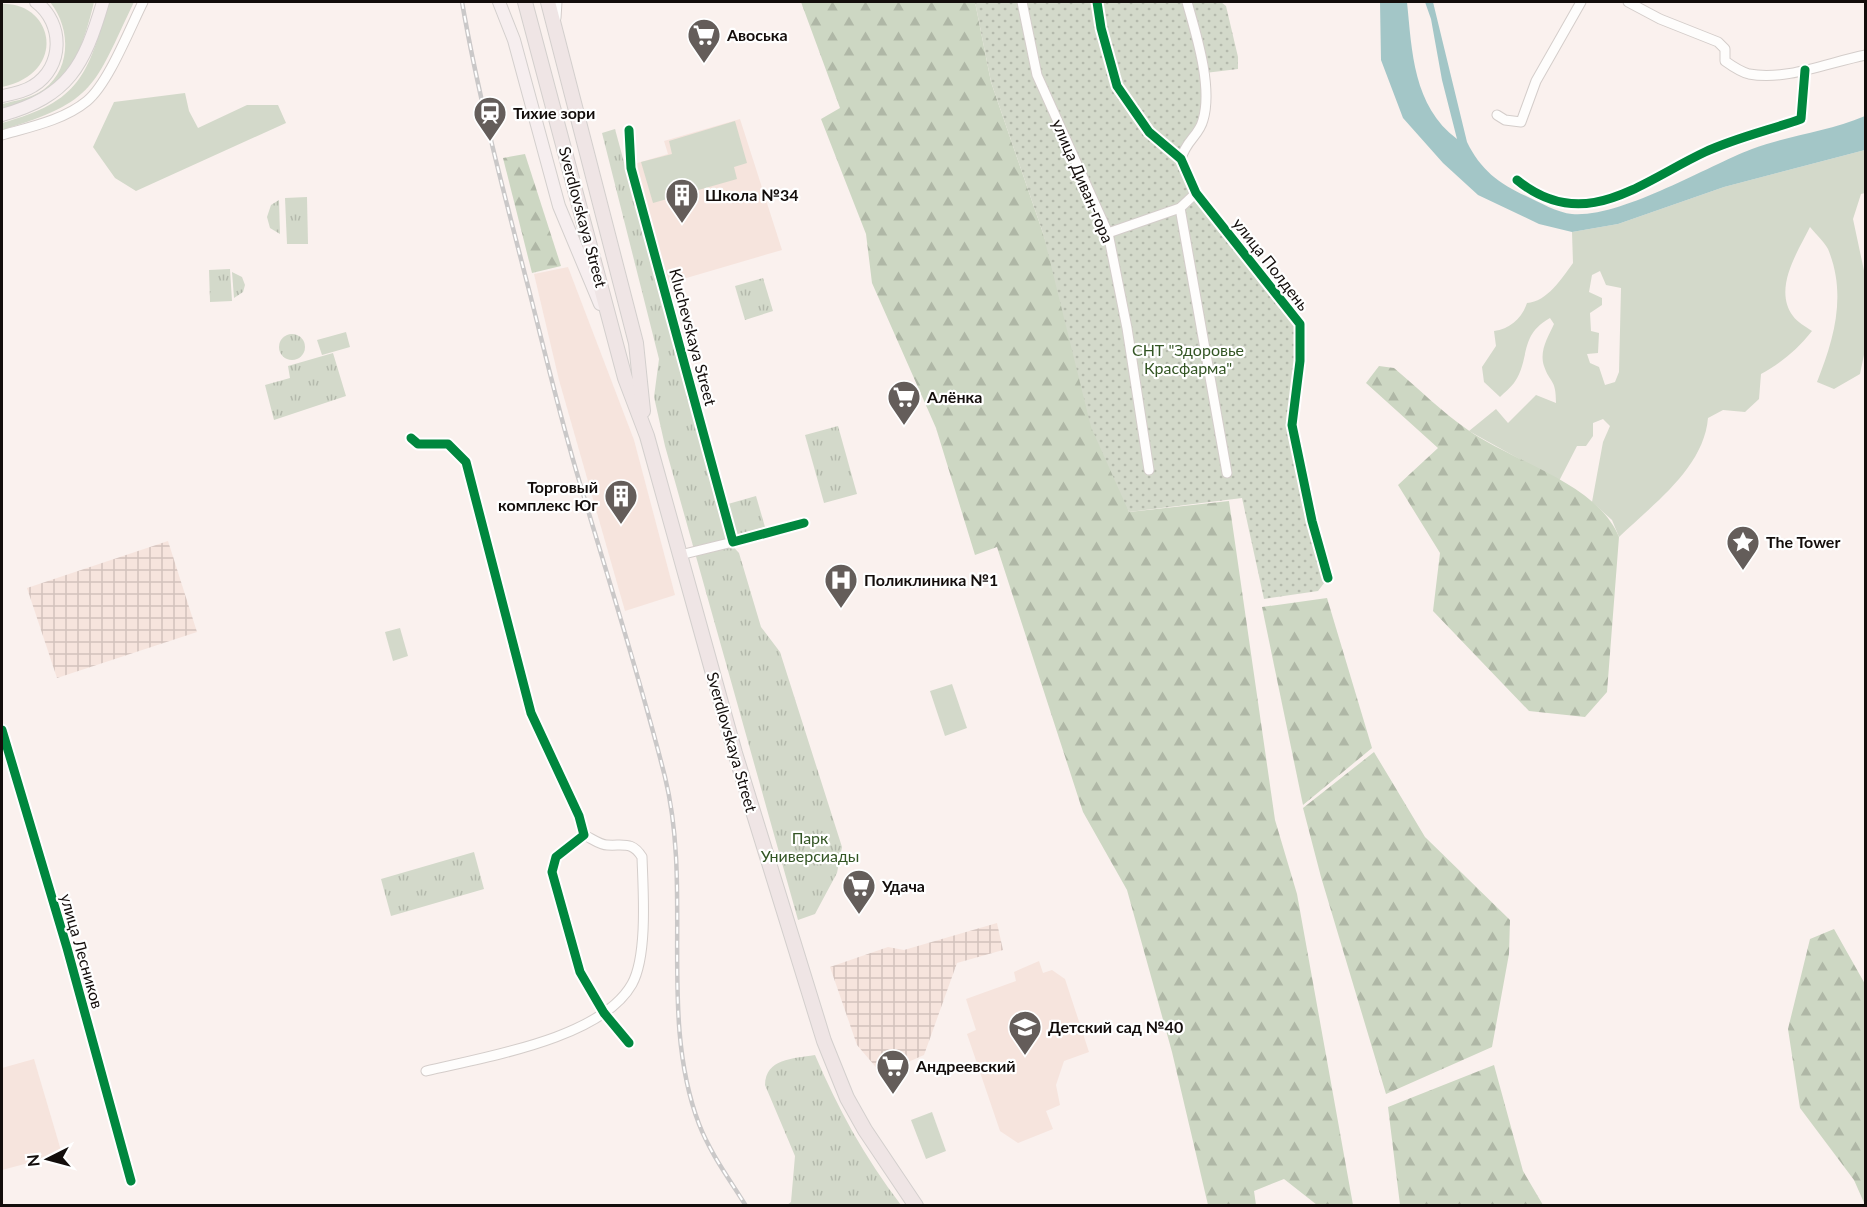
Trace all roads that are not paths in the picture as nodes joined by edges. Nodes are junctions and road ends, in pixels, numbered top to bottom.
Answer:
1 (36, 2) edge
2 (103, 2) edge
3 (143, 2) edge
4 (499, 2) edge
5 (525, 2) edge
6 (548, 2) edge
7 (557, 2) edge
8 (1022, 2) edge
9 (1097, 2) edge
10 (1187, 2) edge
11 (1581, 2) edge
12 (1628, 2) edge
13 (555, 26) junction
14 (1866, 55) edge
15 (1805, 70) junction
16 (2, 96) edge
17 (2, 115) edge
18 (1497, 115) dead end
19 (628, 130) dead end
20 (2, 135) edge
21 (1180, 159) junction
22 (1517, 180) dead end
23 (1196, 193) junction
24 (1180, 208) junction
25 (1108, 233) junction
26 (615, 339) junction
27 (645, 431) junction
28 (411, 438) dead end
29 (1149, 470) dead end
30 (1227, 473) dead end
31 (804, 523) dead end
32 (737, 541) junction
33 (680, 555) junction
34 (1328, 578) dead end
35 (2, 730) edge
36 (584, 834) junction
37 (604, 1013) junction
38 (629, 1043) dead end
39 (426, 1071) dead end
40 (130, 1181) dead end
41 (916, 1206) edge

1 - 16 main road
2 - 17 main road
3 - 20 street
4 - 26 main road
5 - 26 highway, Sverdlovskaya Street
6 - 13 highway, Sverdlovskaya Street
7 - 13 street
8 - 25 street, улица Диван-гора
9 - 21 street, улица Полдень
10 - 21 street
11 - 18 street
12 - 15 street
13 - 27 highway, Sverdlovskaya Street
14 - 15 street
15 - 22 street
19 - 32 street, Kluchevskaya Street
21 - 23 street, улица Полдень
23 - 24 street
23 - 34 street, улица Полдень
24 - 25 street
24 - 30 street
25 - 29 street, улица Диван-гора
26 - 27 highway, Sverdlovskaya Street
27 - 33 highway, Sverdlovskaya Street
28 - 36 street
31 - 32 street
32 - 33 street
33 - 41 highway, Sverdlovskaya Street
35 - 40 street, улица Лесников
36 - 37 street
36 - 37 street
37 - 38 street
37 - 39 street

